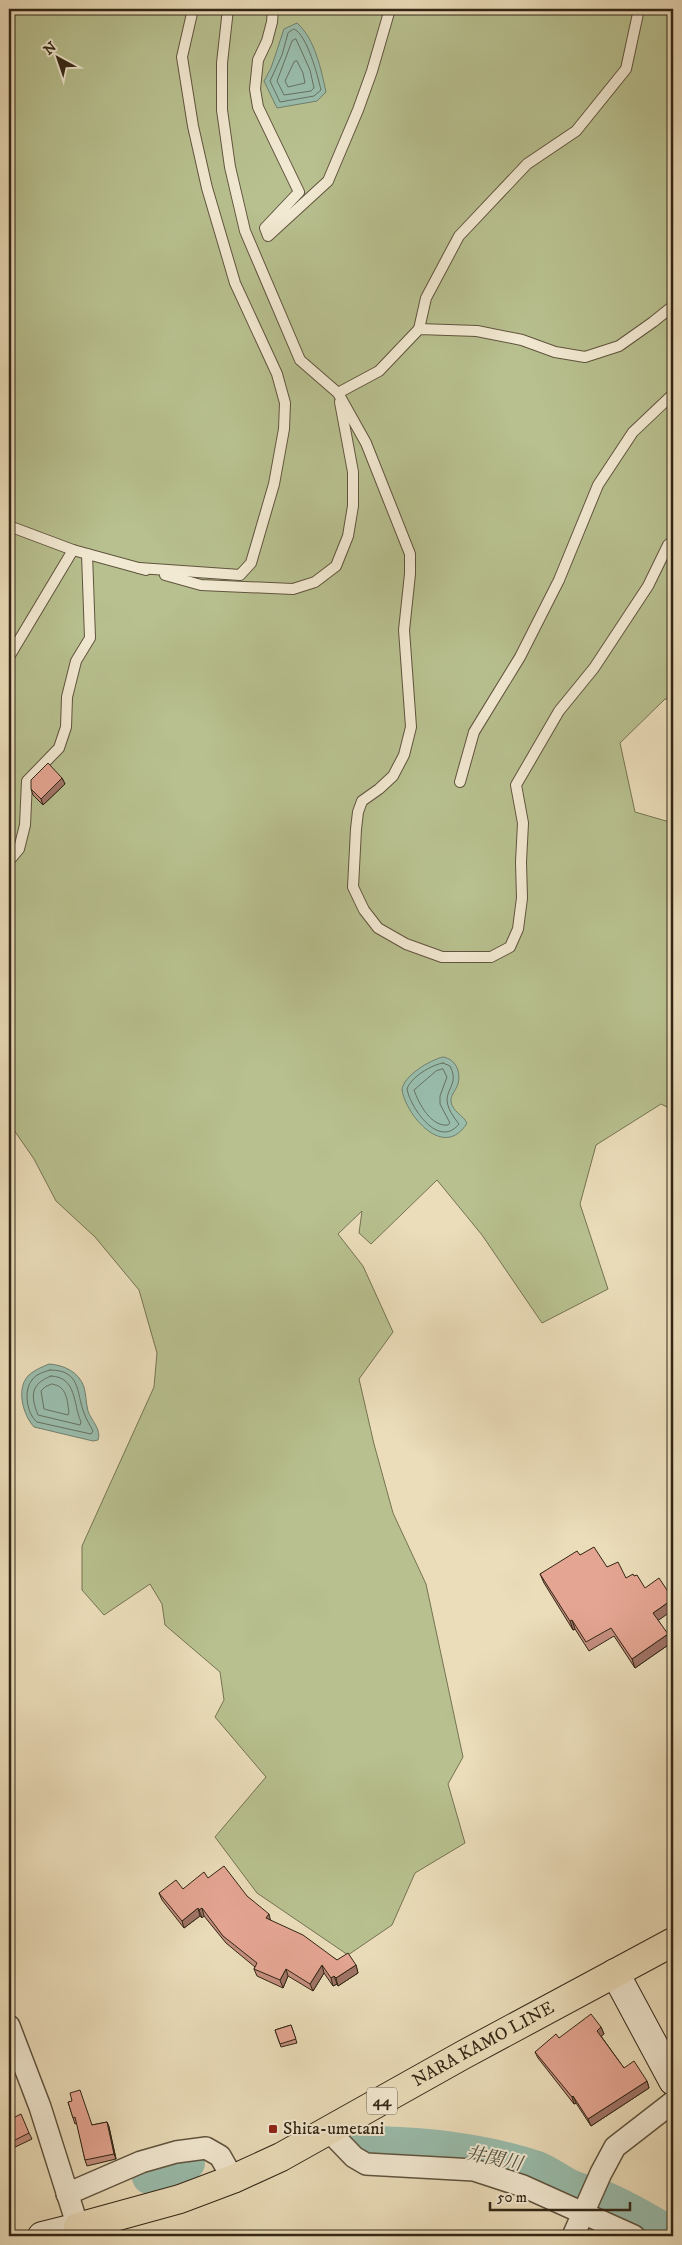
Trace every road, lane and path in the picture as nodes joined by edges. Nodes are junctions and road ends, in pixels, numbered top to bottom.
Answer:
1 (193, 9) edge
2 (228, 9) edge
3 (273, 9) edge
4 (390, 9) edge
5 (639, 9) edge
6 (673, 306) edge
7 (419, 329) junction
8 (338, 393) junction
9 (673, 394) edge
10 (9, 526) edge
11 (673, 540) edge
12 (73, 550) junction
13 (87, 554) junction
14 (140, 568) junction
15 (9, 657) edge
16 (460, 782) dead end
17 (9, 861) edge
18 (673, 1942) edge
19 (615, 1973) junction
20 (9, 2026) edge
21 (673, 2081) edge
22 (673, 2102) edge
23 (329, 2131) junction
24 (233, 2179) junction
25 (68, 2194) junction
26 (586, 2210) junction
27 (83, 2233) edge
28 (42, 2236) edge
29 (573, 2236) edge
30 (634, 2236) edge

1 - 14 lane
2 - 8 lane
3 - 4 lane
5 - 7 lane
6 - 7 lane
7 - 8 lane
8 - 11 lane
8 - 14 lane
9 - 16 lane
10 - 12 lane
12 - 13 lane
12 - 15 lane
13 - 14 lane
13 - 17 lane
18 - 19 main road, NARA KAMO LINE / 44
19 - 21 street
19 - 23 main road, NARA KAMO LINE / 44
20 - 25 street
22 - 26 street
23 - 24 main road, NARA KAMO LINE / 44
23 - 26 street
24 - 25 street
24 - 27 main road, NARA KAMO LINE / 44
25 - 27 street
26 - 29 street
26 - 30 street
27 - 28 street

